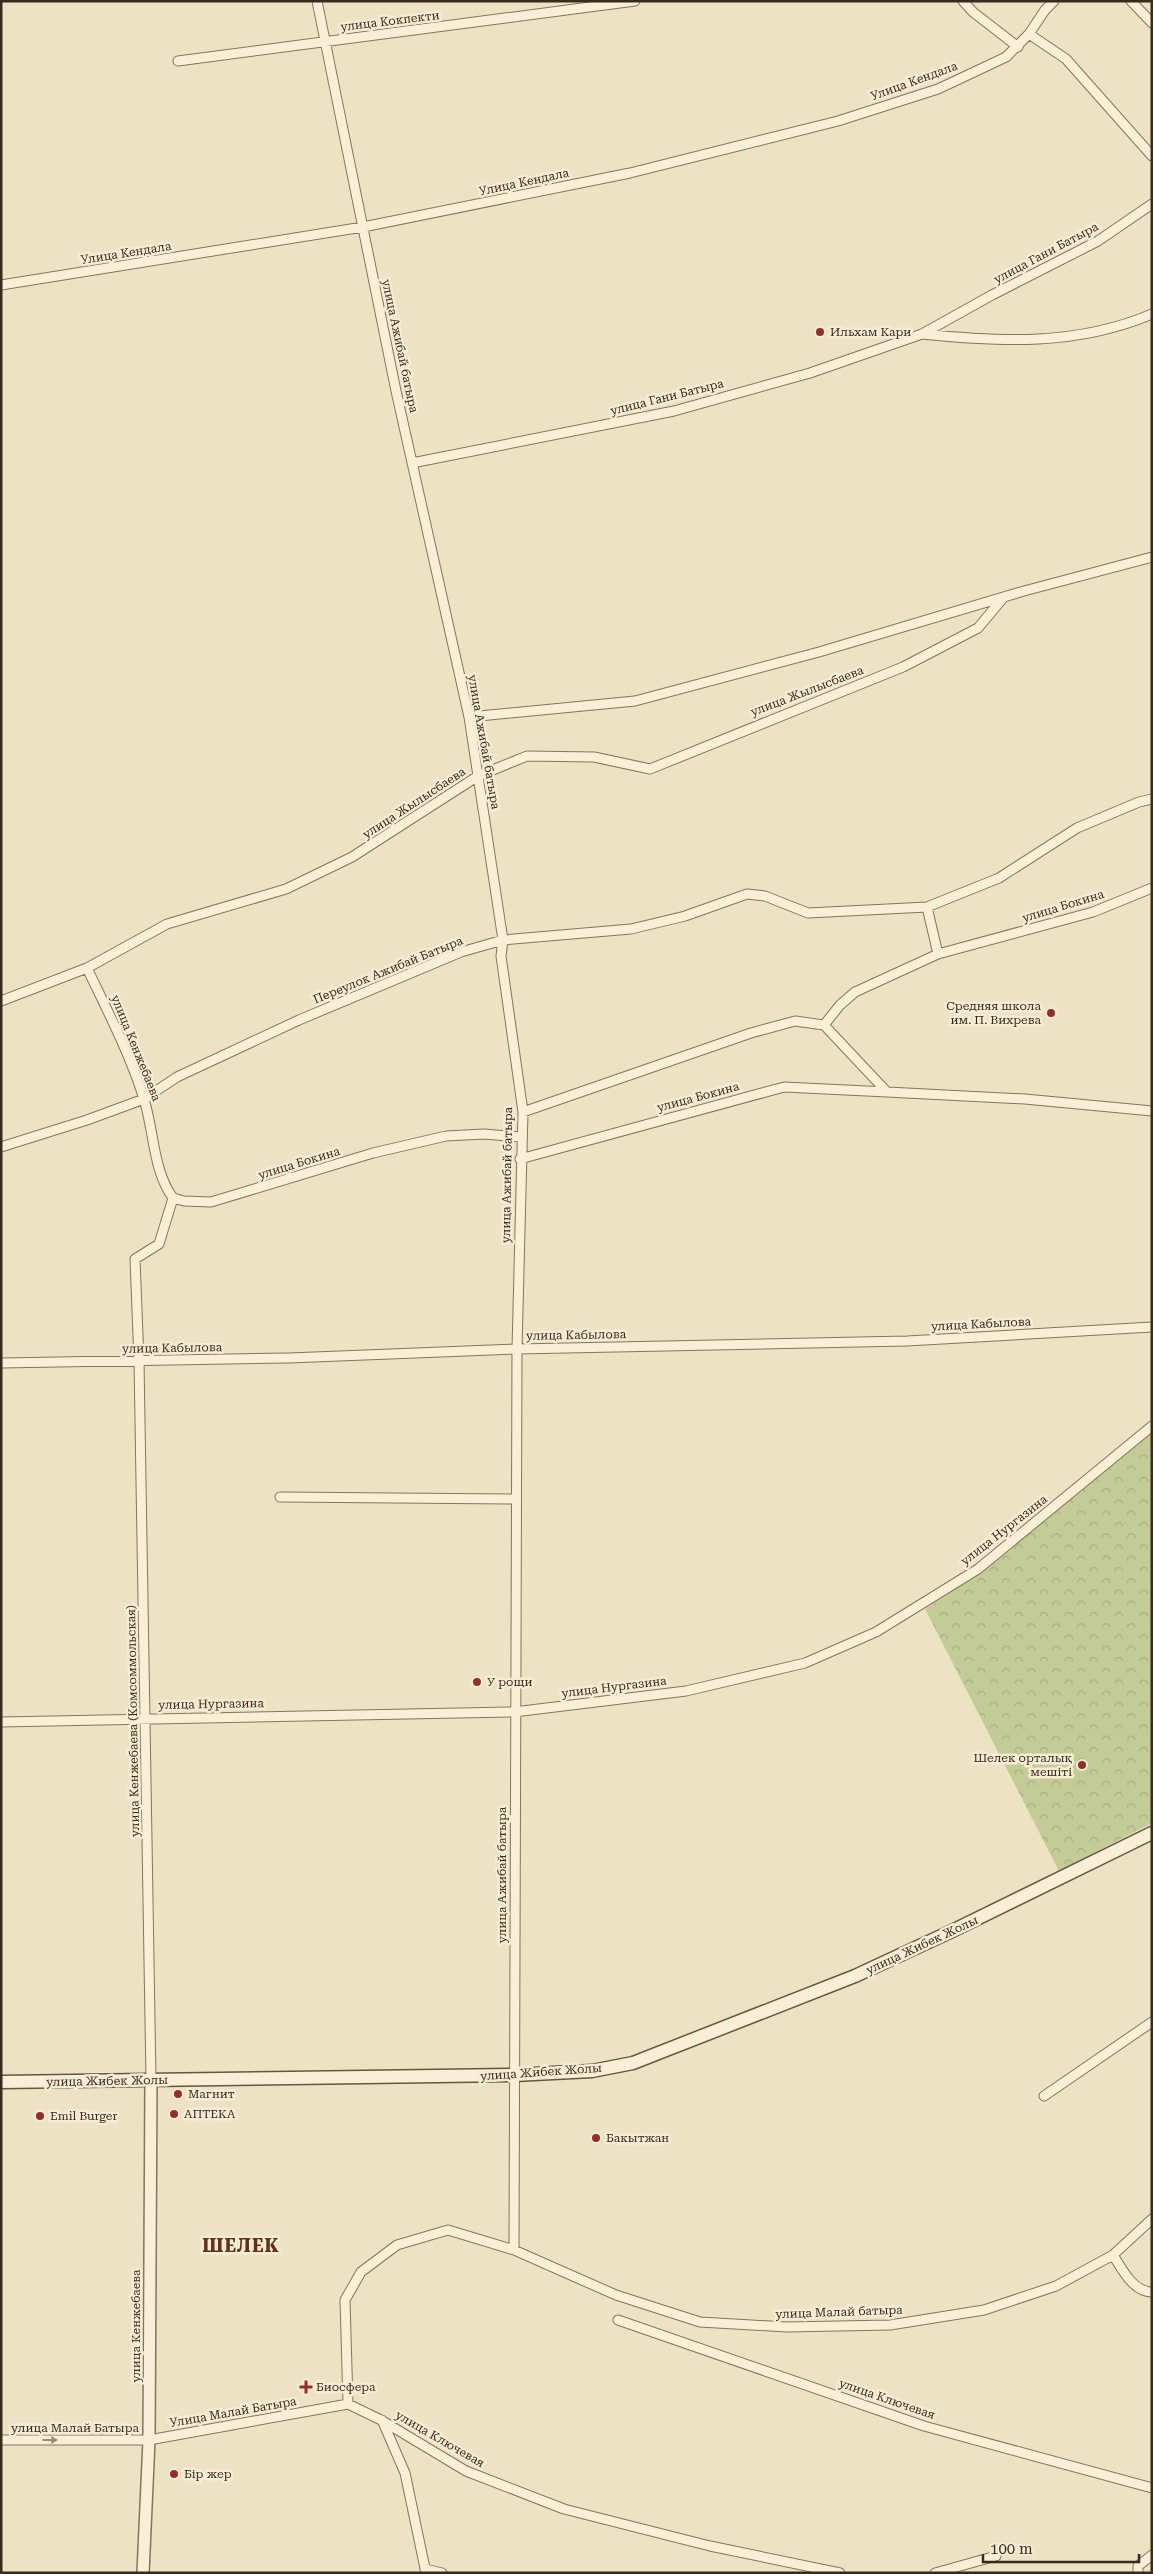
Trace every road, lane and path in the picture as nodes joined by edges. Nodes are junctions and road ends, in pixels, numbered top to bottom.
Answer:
1 (317, 1) edge
2 (635, 1) edge
3 (963, 1) edge
4 (1054, 1) edge
5 (1131, 1) edge
6 (1152, 23) edge
7 (1029, 34) junction
8 (325, 42) junction
9 (1018, 46) junction
10 (178, 62) dead end
11 (1152, 156) edge
12 (1152, 204) edge
13 (362, 227) junction
14 (1, 285) edge
15 (1152, 314) edge
16 (922, 334) junction
17 (412, 463) junction
18 (1152, 557) edge
19 (1003, 598) junction
20 (469, 717) junction
21 (478, 776) junction
22 (1152, 799) edge
23 (1152, 888) edge
24 (927, 907) junction
25 (503, 940) junction
26 (938, 954) junction
27 (87, 968) junction
28 (1, 1001) edge
29 (824, 1025) junction
30 (887, 1092) junction
31 (144, 1099) junction
32 (1152, 1111) edge
33 (523, 1112) junction
34 (520, 1137) junction
35 (1, 1147) edge
36 (520, 1159) junction
37 (174, 1198) junction
38 (1152, 1327) edge
39 (517, 1349) junction
40 (139, 1361) junction
41 (1, 1363) edge
42 (1152, 1426) edge
43 (280, 1497) dead end
44 (516, 1499) junction
45 (514, 1712) junction
46 (146, 1718) junction
47 (1, 1722) edge
48 (1151, 1834) edge
49 (1152, 2022) edge
50 (514, 2076) junction
51 (150, 2080) junction
52 (1, 2082) edge
53 (1044, 2096) dead end
54 (1152, 2219) edge
55 (514, 2250) junction
56 (1113, 2255) junction
57 (1152, 2292) edge
58 (618, 2320) dead end
59 (348, 2404) junction
60 (381, 2420) junction
61 (1, 2440) edge
62 (149, 2440) junction
63 (1152, 2488) edge
64 (996, 2556) dead end
65 (1152, 2556) edge
66 (425, 2571) edge
67 (143, 2573) edge
68 (442, 2573) edge
69 (840, 2573) edge
70 (935, 2573) edge
71 (1138, 2573) edge

1 - 8 street, улица Ажибай батыра
2 - 8 street, улица Кокпекти
3 - 9 street
4 - 7 street, Улица Кендала
5 - 6 street
7 - 9 street, Улица Кендала
7 - 11 street
8 - 10 street, улица Кокпекти
8 - 13 street, улица Ажибай батыра
9 - 13 street, Улица Кендала
12 - 16 street, улица Гани Батыра
13 - 14 street, Улица Кендала
13 - 17 street, улица Ажибай батыра
15 - 16 street, улица Гани Батыра
16 - 17 street, улица Гани Батыра
17 - 20 street, улица Ажибай батыра
18 - 19 street
19 - 20 street
19 - 21 street, улица Жылысбаева
20 - 21 street, улица Ажибай батыра
21 - 25 street, улица Ажибай батыра
21 - 27 street, улица Жылысбаева
22 - 24 street
23 - 26 street, улица Бокина
24 - 25 street, Переулок Ажибай Батыра
24 - 26 street
25 - 31 street, Переулок Ажибай Батыра
25 - 33 street, улица Ажибай батыра
26 - 29 street, улица Бокина
27 - 28 street, улица Жылысбаева
27 - 31 street, улица Кенжебаева
29 - 30 street
29 - 33 street
30 - 32 street, улица Бокина
30 - 36 street, улица Бокина
31 - 35 street, Переулок Ажибай Батыра
31 - 37 street, улица Кенжебаева
33 - 34 street, улица Ажибай батыра
34 - 36 street, улица Ажибай батыра
34 - 37 street, улица Бокина
36 - 39 street, улица Ажибай батыра
37 - 40 street
38 - 39 street, улица Кабылова
39 - 40 street, улица Кабылова
39 - 44 street, улица Ажибай батыра
40 - 41 street, улица Кабылова
40 - 46 street, улица Кенжебаева (Комсоммольская)
42 - 45 street, улица Нургазина
43 - 44 street
44 - 45 street, улица Ажибай батыра
45 - 46 street, улица Нургазина
45 - 50 street, улица Ажибай батыра
46 - 47 street, улица Нургазина
46 - 51 street, улица Кенжебаева (Комсоммольская)
48 - 50 main road, улица Жибек Жолы
49 - 53 street
50 - 51 main road, улица Жибек Жолы
50 - 55 street, улица Ажибай батыра
51 - 52 main road, улица Жибек Жолы
51 - 62 street, улица Кенжебаева
54 - 56 street, улица Малай батыра
55 - 56 street, улица Малай батыра
55 - 59 street
56 - 57 street
58 - 63 street, улица Ключевая
59 - 60 street, улица Ключевая
59 - 62 street, Улица Малай Батыра
60 - 66 street
60 - 69 street, улица Ключевая
61 -> 62 street, улица Малай Батыра
62 - 67 street, улица Кенжебаева
64 - 70 street
65 - 71 street
66 - 68 street

